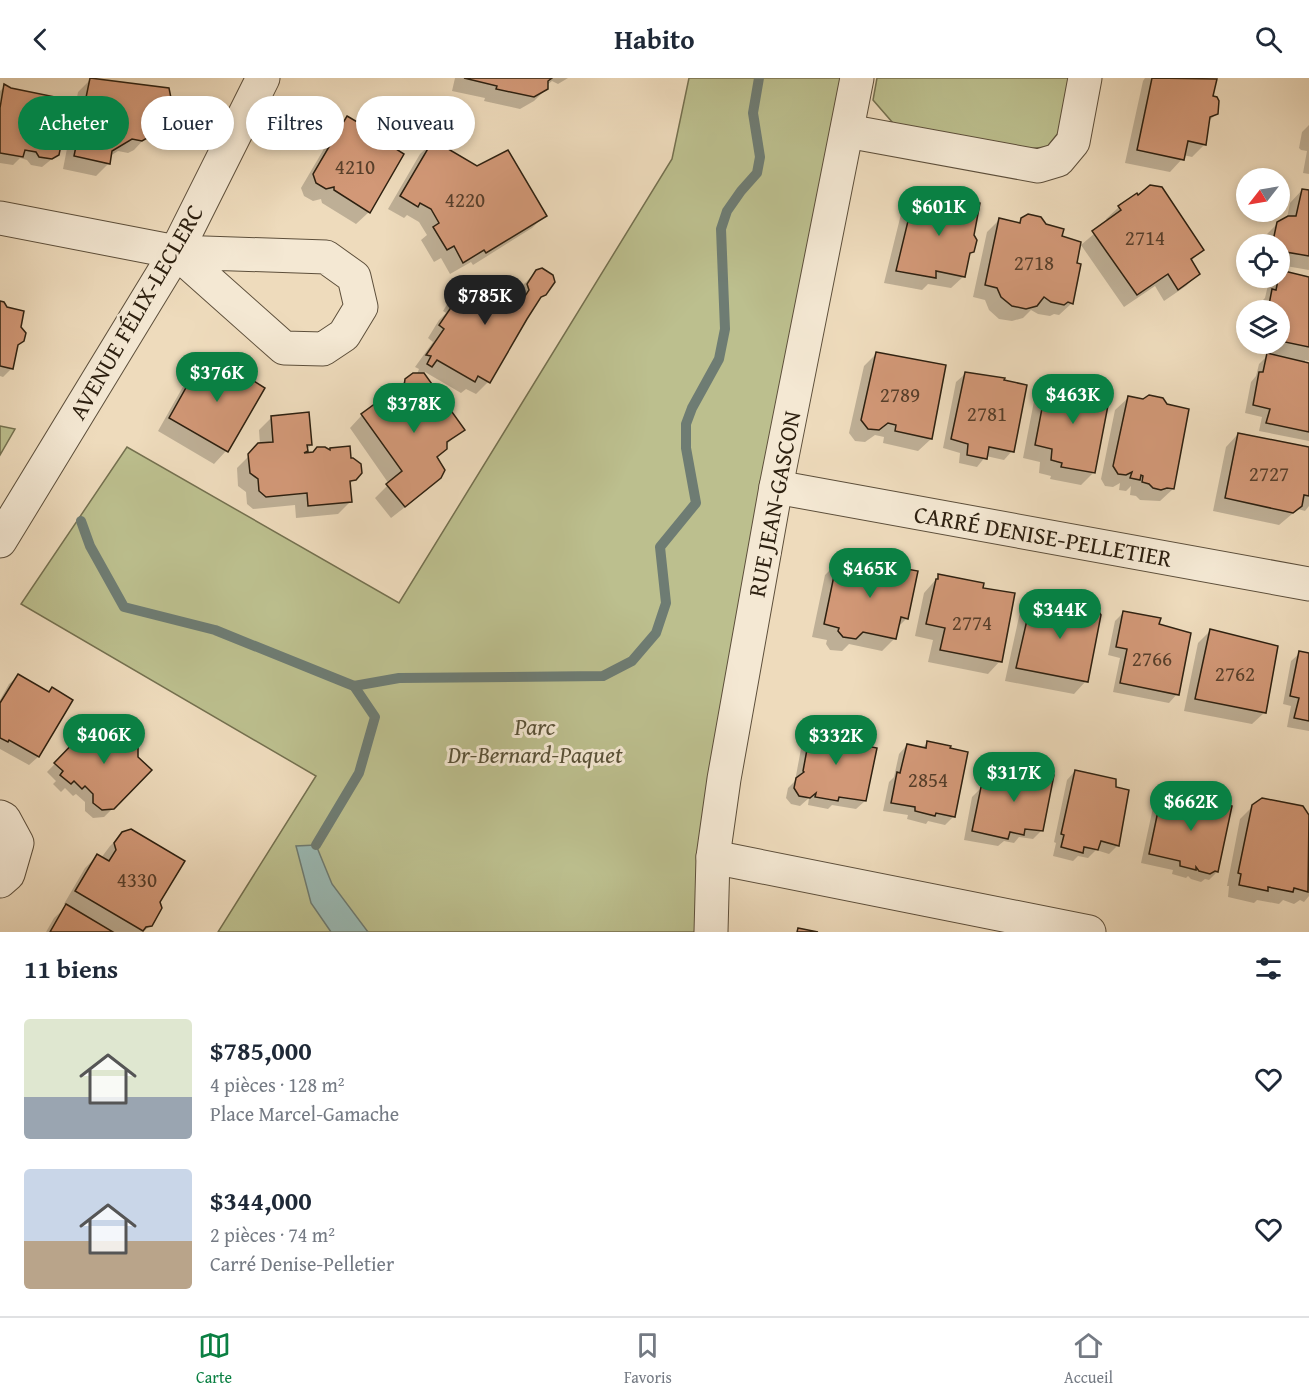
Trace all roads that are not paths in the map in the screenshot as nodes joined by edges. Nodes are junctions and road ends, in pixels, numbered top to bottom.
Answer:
1 (263, 78) edge
2 (857, 78) edge
3 (1086, 78) edge
4 (847, 131) junction
5 (0, 218) edge
6 (176, 252) junction
7 (776, 487) junction
8 (0, 541) edge
9 (1309, 584) edge
10 (0, 817) edge
11 (713, 857) junction
12 (0, 881) edge
13 (711, 932) edge
14 (1089, 932) edge

1 - 6 street, AVENUE FÉLIX-LECLERC
2 - 4 street, RUE JEAN-GASCON
3 - 4 street
4 - 7 street, RUE JEAN-GASCON
5 - 6 street
6 - 6 street
6 - 8 street, AVENUE FÉLIX-LECLERC
7 - 9 street, CARRÉ DENISE-PELLETIER
7 - 11 street, RUE JEAN-GASCON
10 - 12 street
11 - 13 street, RUE JEAN-GASCON
11 - 14 street

